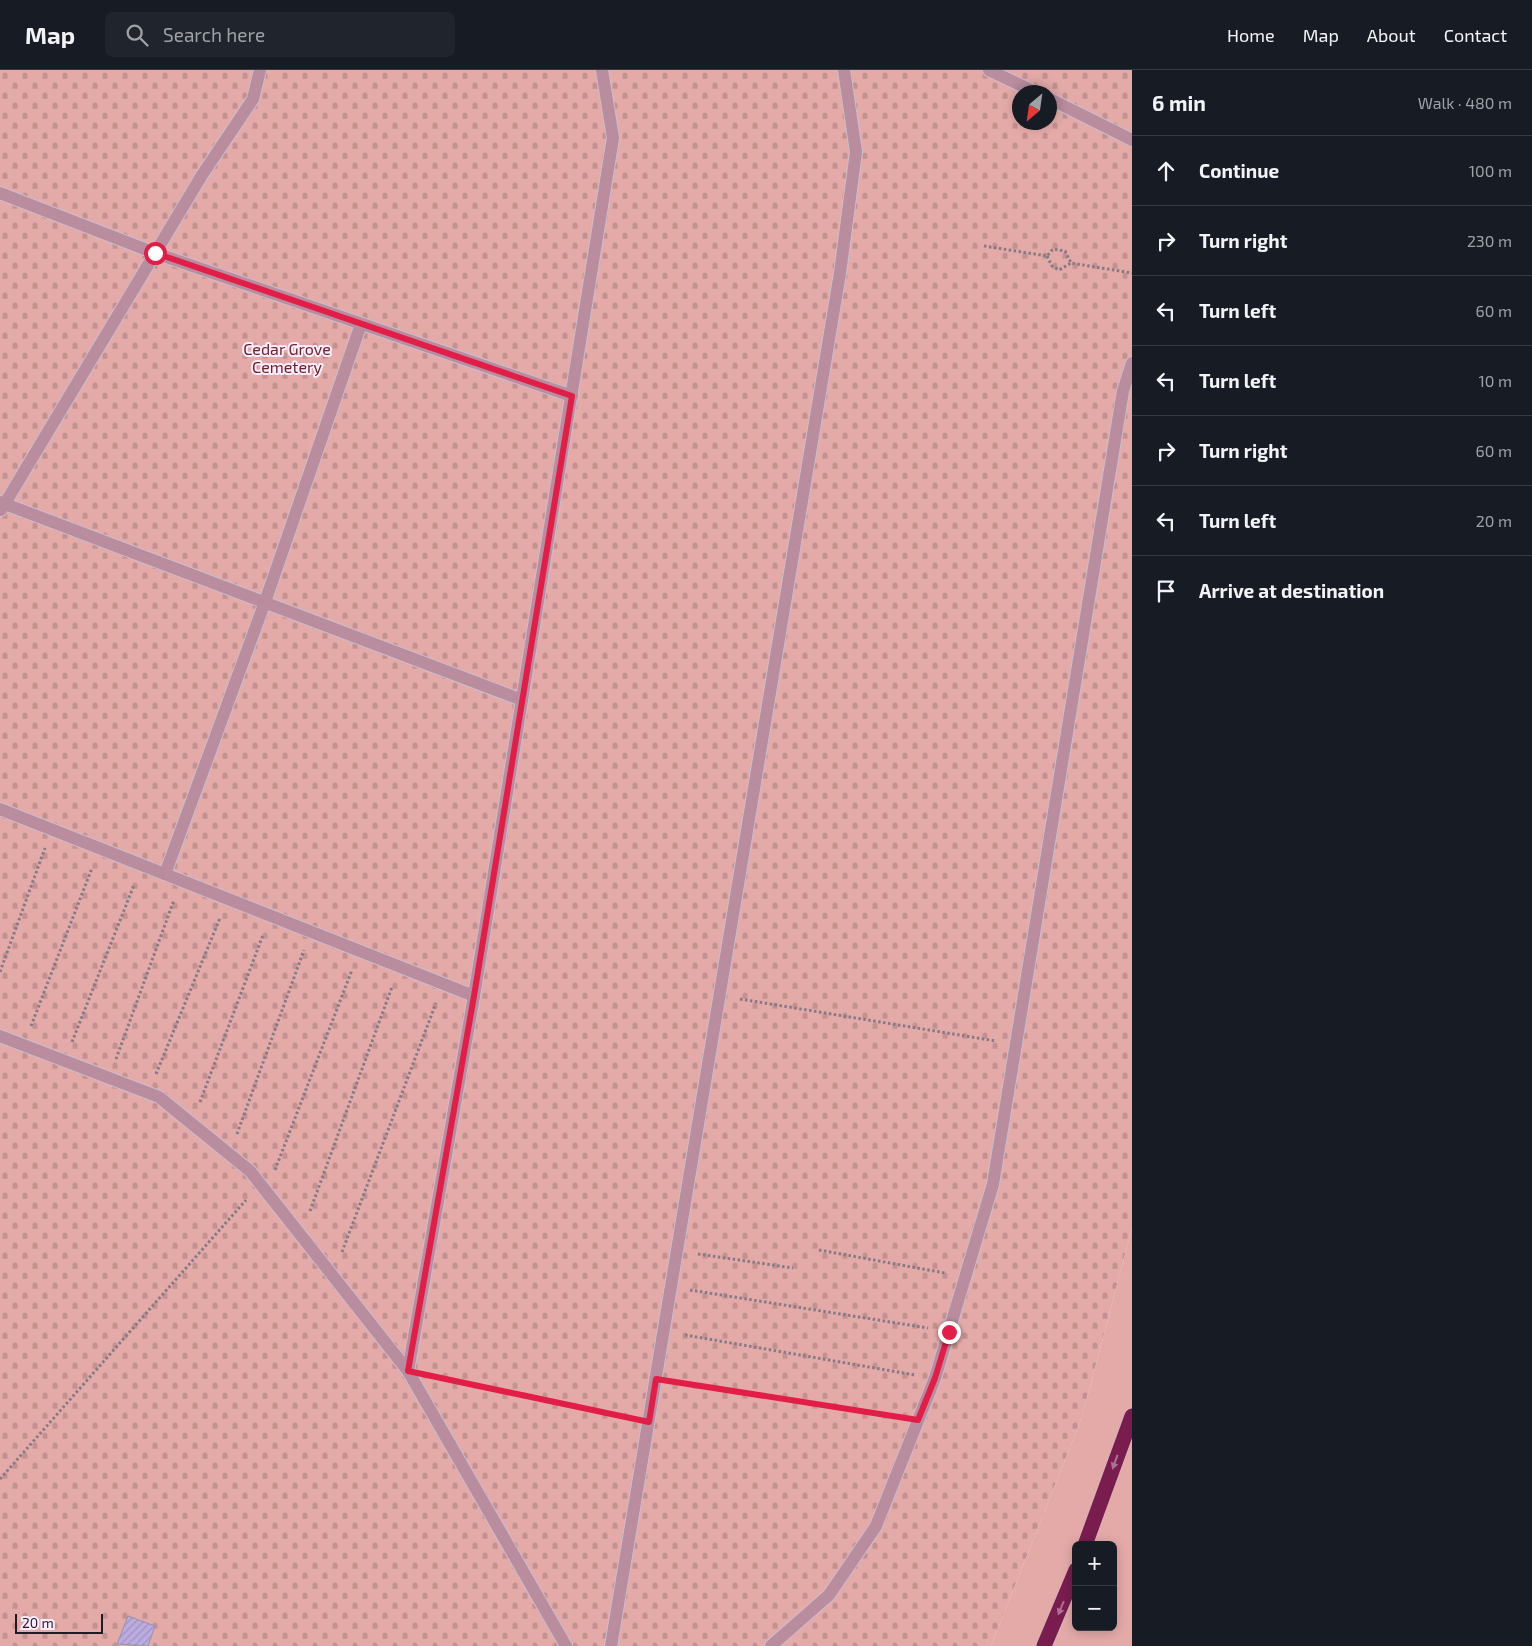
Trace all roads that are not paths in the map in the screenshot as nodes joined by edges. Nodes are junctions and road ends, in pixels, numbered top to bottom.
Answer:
1 (260, 70) edge
2 (602, 70) edge
3 (844, 70) edge
4 (989, 70) edge
5 (1020, 85) edge
6 (1057, 102) edge
7 (1132, 140) edge
8 (0, 193) edge
9 (155, 253) junction
10 (361, 324) junction
11 (1132, 363) edge
12 (572, 396) junction
13 (1, 506) edge
14 (265, 602) junction
15 (522, 700) junction
16 (0, 809) edge
17 (165, 874) junction
18 (474, 996) junction
19 (0, 1036) edge
20 (408, 1371) junction
21 (1132, 1416) edge
22 (1086, 1541) edge
23 (1072, 1580) edge
24 (566, 1646) edge
25 (611, 1646) edge
26 (771, 1646) edge
27 (1044, 1646) edge

1 - 9 lane
2 - 12 lane
3 - 25 lane
4 - 5 lane
6 - 7 lane
8 - 9 lane
9 - 10 lane
9 - 13 lane
10 - 12 lane
10 - 14 lane
11 - 26 lane
12 - 15 lane
13 - 14 lane
14 - 15 lane
14 - 17 lane
15 - 18 lane
16 - 17 lane
17 - 18 lane
18 - 20 lane
19 - 20 lane
20 - 24 lane
21 -> 22 highway
23 -> 27 highway

